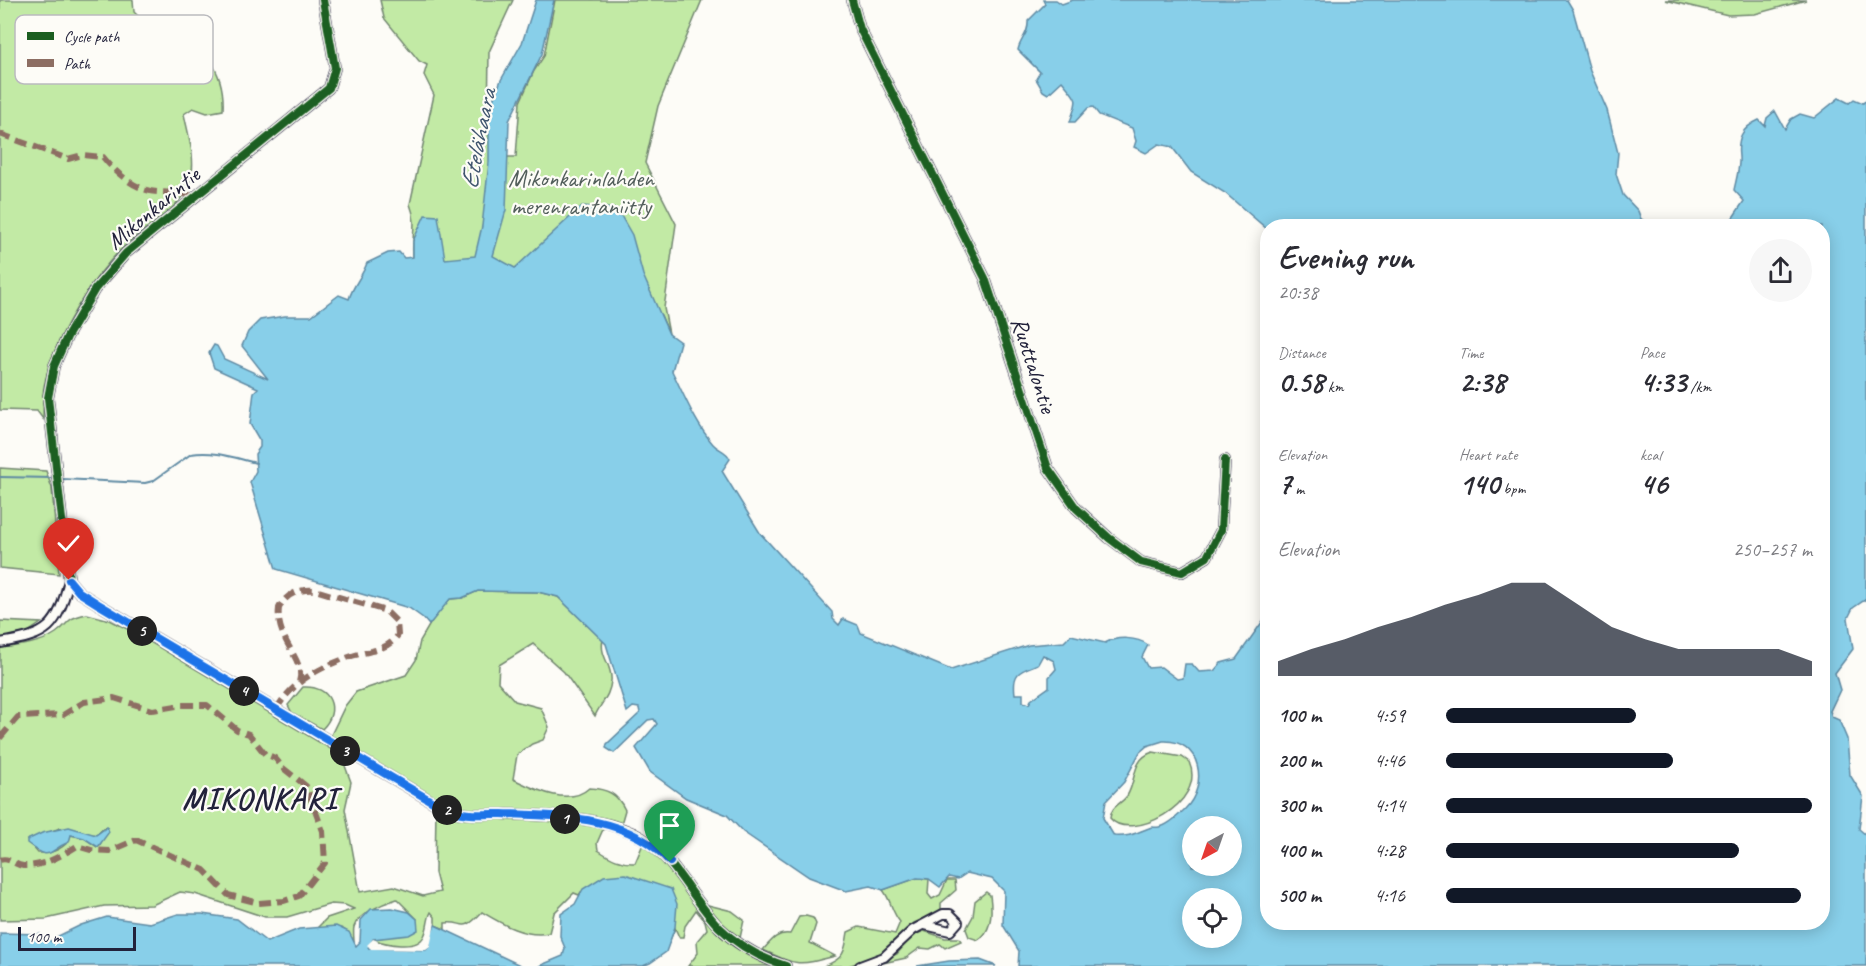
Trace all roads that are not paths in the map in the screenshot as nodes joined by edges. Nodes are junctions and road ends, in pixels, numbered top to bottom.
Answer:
1 (323, 0) edge
2 (852, 0) edge
3 (1225, 460) dead end
4 (69, 580) junction
5 (0, 643) edge
6 (925, 925) dead end
7 (786, 966) edge
8 (860, 966) edge

1 - 4 street, Mikonkarintie
2 - 3 street, Ruottalontie
4 - 5 street
4 - 7 street
6 - 8 street

